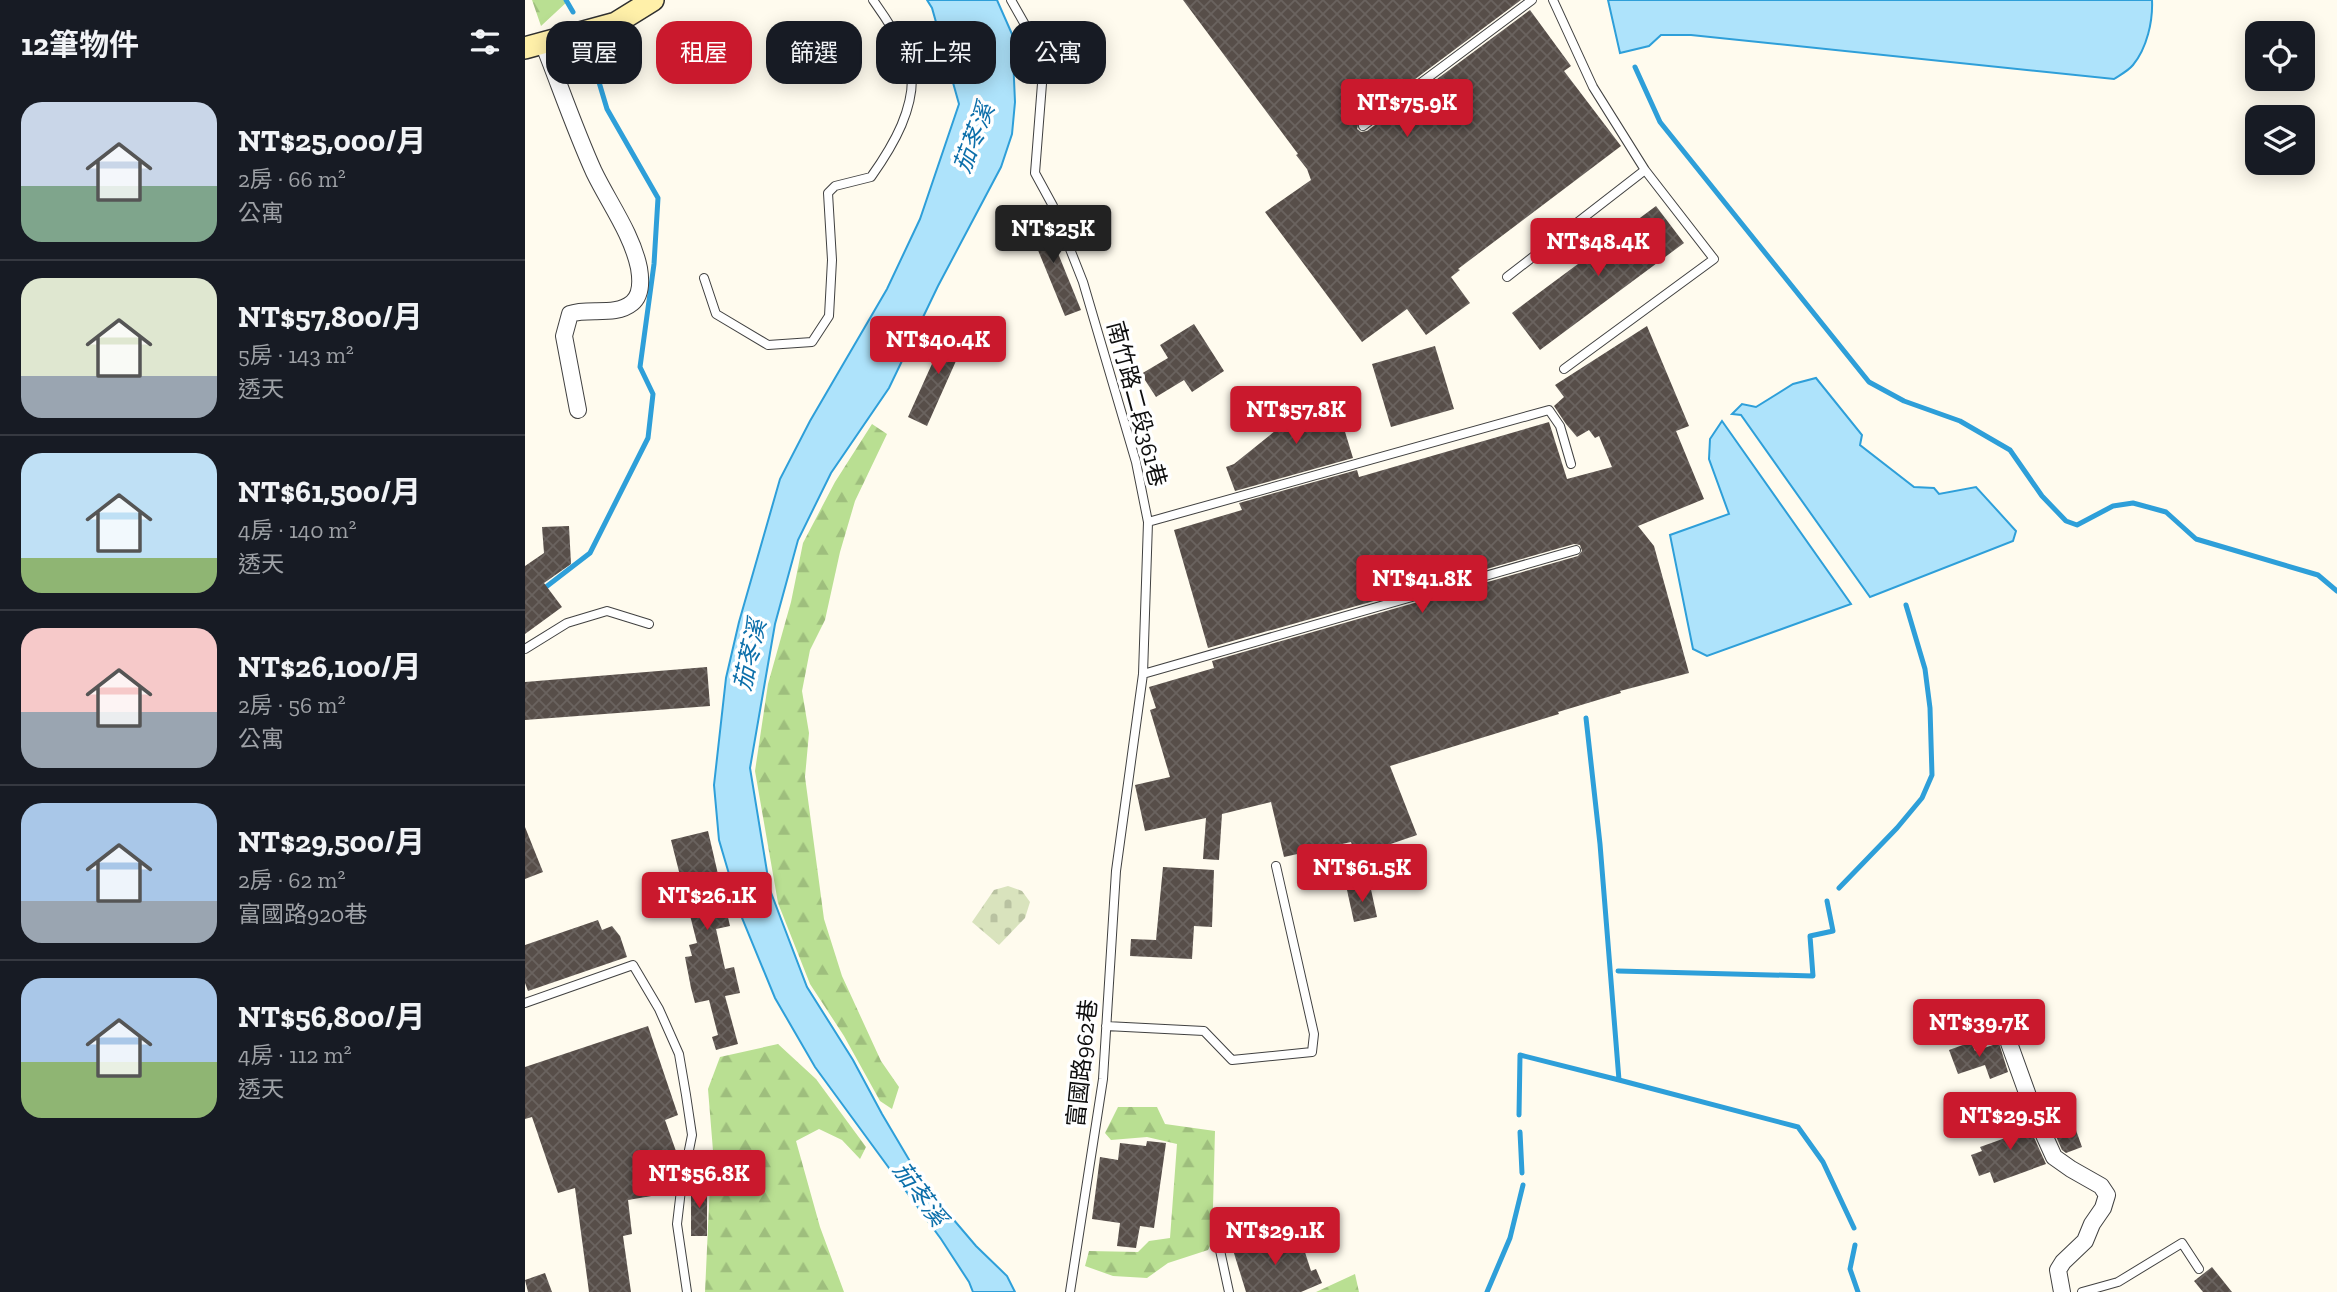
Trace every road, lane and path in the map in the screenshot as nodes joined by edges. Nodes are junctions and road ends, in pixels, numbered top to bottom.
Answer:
1 (653, 0) edge
2 (873, 0) edge
3 (1011, 0) edge
4 (1532, 0) edge
5 (1553, 0) edge
6 (534, 45) edge
7 (1363, 126) dead end
8 (1645, 170) junction
9 (1507, 277) dead end
10 (705, 278) dead end
11 (1564, 369) dead end
12 (578, 410) dead end
13 (1571, 464) dead end
14 (1148, 522) junction
15 (1576, 550) dead end
16 (649, 624) dead end
17 (525, 649) edge
18 (1143, 674) junction
19 (1121, 836) joint
20 (1276, 866) dead end
21 (525, 1003) edge
22 (1106, 1026) junction
23 (2009, 1043) dead end
24 (1236, 1213) dead end
25 (2199, 1269) dead end
26 (687, 1292) edge
27 (1070, 1292) edge
28 (1229, 1292) edge
29 (2062, 1292) edge
30 (2082, 1292) edge

1 - 6 street
2 - 10 lane
3 - 14 lane, 南竹路二段361巷
4 - 7 lane
5 - 8 lane
6 - 12 street
8 - 9 lane
8 - 11 lane
13 - 14 lane
14 - 18 lane, 南竹路二段361巷
15 - 18 lane
16 - 17 lane
18 - 19 lane, 南竹路二段361巷
19 - 22 lane, 富國路962巷
20 - 22 lane
21 - 26 lane
22 - 27 lane, 富國路962巷
23 - 29 street
24 - 28 lane
25 - 30 lane

